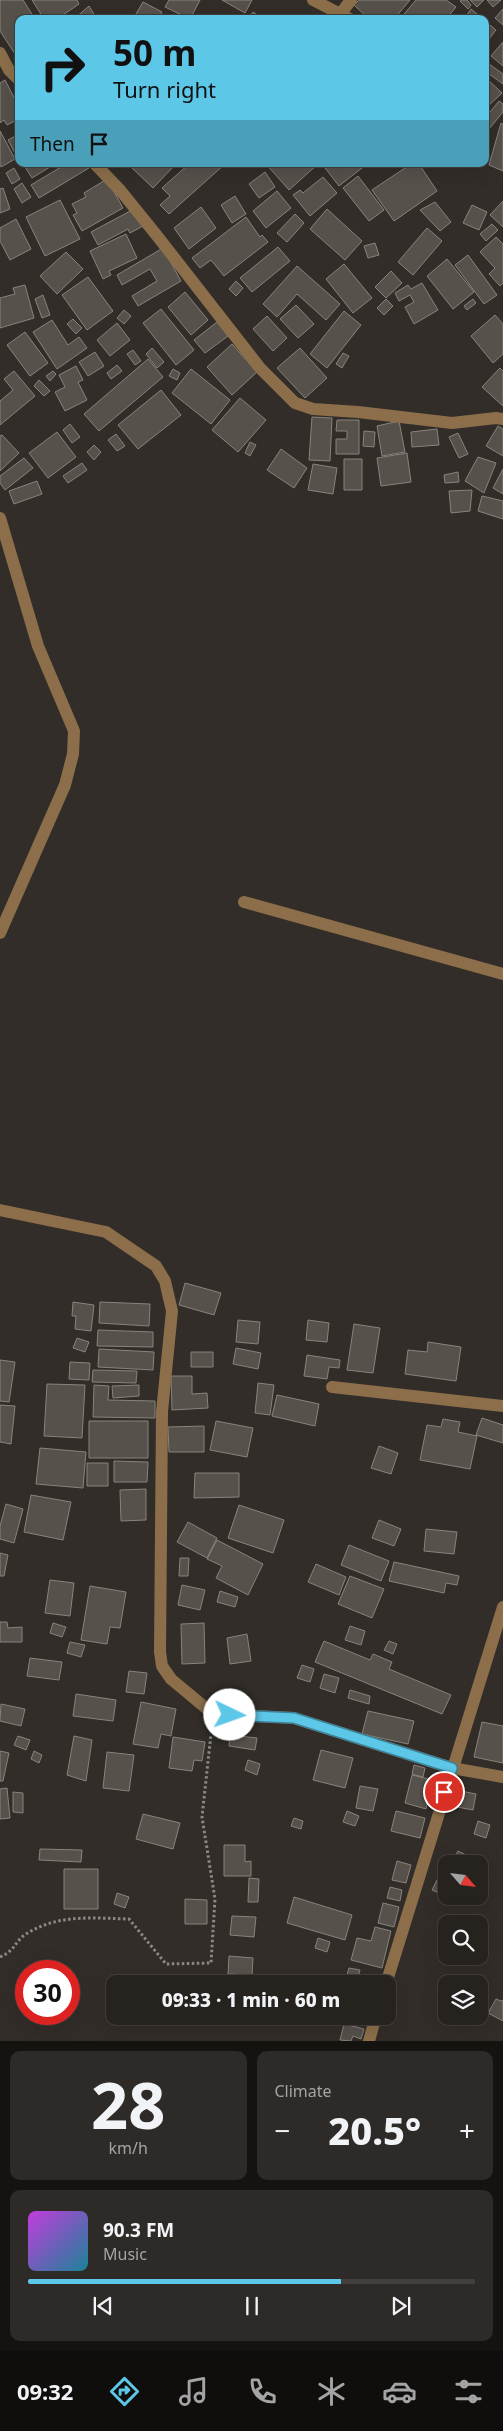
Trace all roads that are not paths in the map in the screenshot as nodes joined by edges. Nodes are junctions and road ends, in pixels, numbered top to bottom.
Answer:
1 (313, 0) edge
2 (351, 0) edge
3 (343, 15) edge
4 (345, 15) edge
5 (0, 54) edge
6 (15, 76) edge
7 (98, 167) edge
8 (503, 419) edge
9 (0, 518) edge
10 (244, 902) dead end
11 (0, 933) edge
12 (503, 974) edge
13 (0, 1210) edge
14 (332, 1387) dead end
15 (503, 1406) edge
16 (503, 1608) edge
17 (452, 1768) junction
18 (503, 1777) edge
19 (389, 1975) edge
20 (373, 2025) edge
21 (368, 2041) edge

1 - 3 street
2 - 4 street
5 - 6 street
7 - 8 street
9 - 11 street
10 - 12 street
13 - 17 street
14 - 15 street
16 - 17 street
17 - 18 street
17 - 19 street
20 - 21 street

